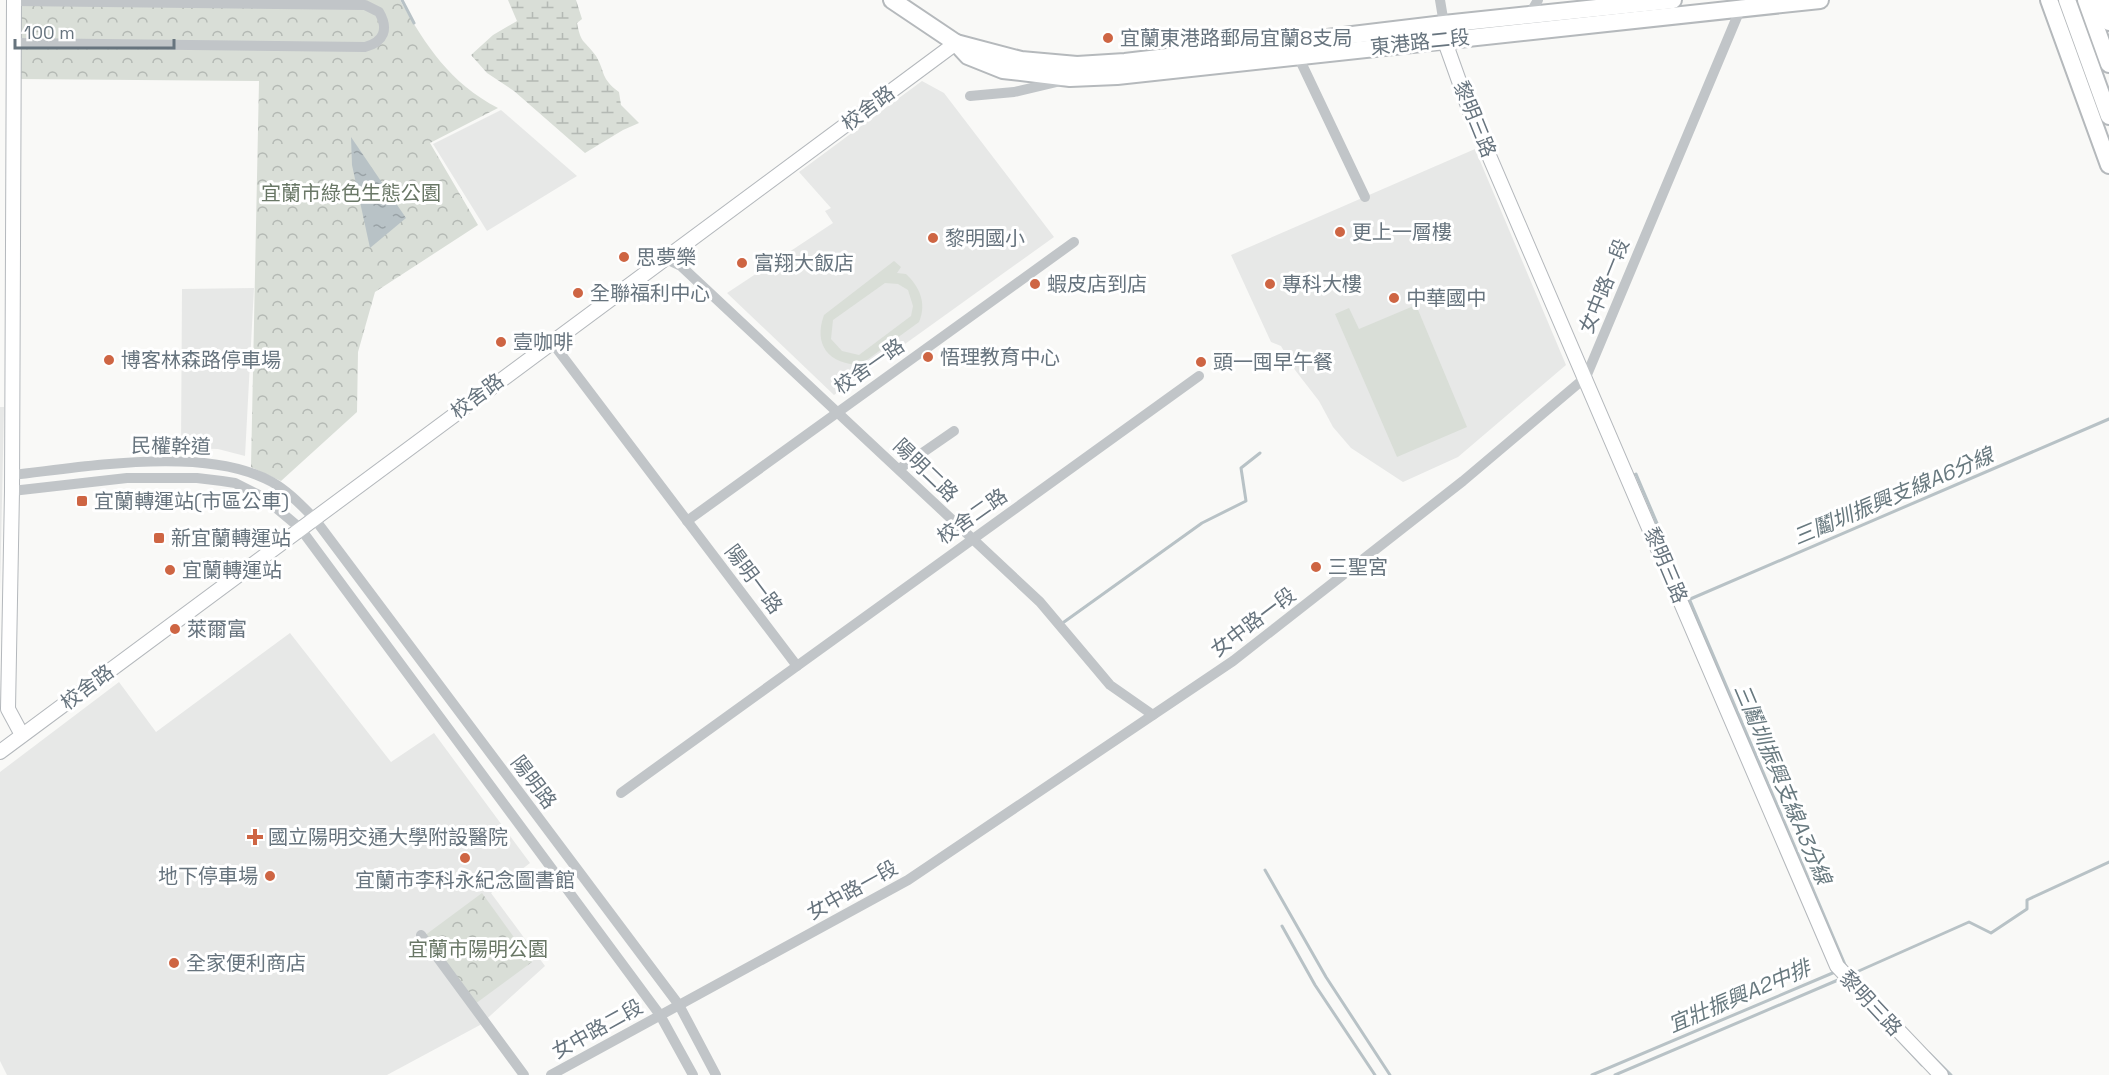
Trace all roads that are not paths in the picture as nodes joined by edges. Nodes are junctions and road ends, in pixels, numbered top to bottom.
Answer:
1 (892, 0) edge
2 (1440, 0) edge
3 (1538, 0) edge
4 (1673, 0) edge
5 (1820, 0) edge
6 (2049, 0) edge
7 (2067, 0) edge
8 (2086, 0) edge
9 (2101, 0) edge
10 (14, 1) edge
11 (1742, 4) edge
12 (2109, 22) edge
13 (1528, 23) junction
14 (1444, 32) junction
15 (14, 43) junction
16 (956, 43) junction
17 (1298, 56) junction
18 (2109, 64) edge
19 (1070, 78) junction
20 (970, 96) dead end
21 (2109, 116) edge
22 (2109, 165) edge
23 (1365, 196) dead end
24 (1074, 242) dead end
25 (666, 259) junction
26 (551, 341) junction
27 (1199, 376) dead end
28 (1586, 377) junction
29 (837, 410) junction
30 (954, 431) dead end
31 (899, 469) junction
32 (12, 475) junction
33 (12, 491) junction
34 (314, 518) junction
35 (687, 521) junction
36 (300, 528) junction
37 (970, 538) junction
38 (797, 666) junction
39 (1153, 715) junction
40 (22, 735) junction
41 (0, 752) edge
42 (621, 793) dead end
43 (421, 935) dead end
44 (679, 1005) junction
45 (660, 1015) junction
46 (524, 1075) edge
47 (550, 1075) edge
48 (693, 1075) edge
49 (716, 1075) edge
50 (1941, 1075) edge

1 - 16 main road, 東港路二段
2 - 14 street
3 - 13 street
4 - 13 main road, 東港路二段
5 - 11 main road, 東港路二段
6 - 22 main road
7 - 21 main road
8 - 18 main road
9 - 12 main road
10 - 15 street
10 - 15 street
11 - 13 main road, 東港路二段
11 - 28 street, 女中路一段
13 - 14 main road, 東港路二段
14 - 16 main road, 東港路二段
14 - 17 main road, 東港路二段
14 - 28 street, 黎明三路
15 - 32 street
16 - 19 main road, 東港路二段
16 - 25 street, 校舍路
17 - 19 main road, 東港路二段
17 - 23 street
19 - 20 street
24 - 29 street, 校舍一路
25 - 26 street, 校舍路
25 - 29 street, 陽明二路
26 - 34 street, 校舍路
26 - 35 street, 陽明一路
27 - 37 street, 校舍二路
28 - 39 street, 女中路一段
28 - 50 street, 黎明三路
29 - 31 street, 陽明二路
29 - 35 street, 校舍一路
30 - 31 street
31 - 37 street, 陽明二路
32 - 33 street
32 - 34 street, 民權幹道
33 - 36 street, 民權幹道
33 - 40 street
34 - 36 street, 校舍路
34 - 44 street, 陽明路
35 - 38 street, 陽明一路
36 - 40 street, 校舍路
36 - 45 street, 陽明路
37 - 38 street, 校舍二路
37 - 39 street, 陽明二路
38 - 42 street
39 - 44 street, 女中路一段
40 - 41 street, 校舍路
43 - 46 street
44 - 45 street, 女中路一段
44 - 49 street, 陽明路
45 - 47 street, 女中路二段
45 - 48 street, 陽明路

